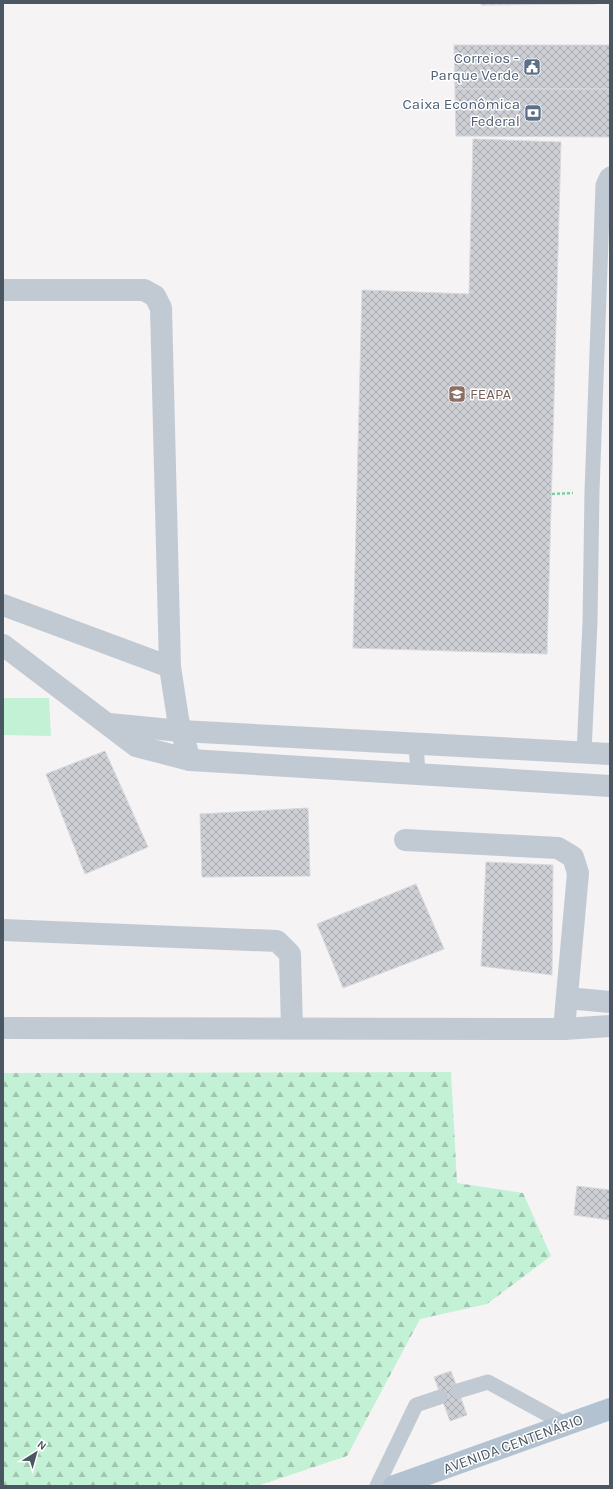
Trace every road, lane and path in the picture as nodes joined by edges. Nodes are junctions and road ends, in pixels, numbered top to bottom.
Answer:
1 (610, 174) edge
2 (3, 290) edge
3 (3, 605) edge
4 (3, 644) edge
5 (170, 667) junction
6 (109, 724) junction
7 (181, 731) junction
8 (416, 743) junction
9 (584, 752) junction
10 (610, 754) edge
11 (190, 760) junction
12 (418, 774) junction
13 (610, 786) edge
14 (405, 840) dead end
15 (3, 930) edge
16 (567, 998) junction
17 (610, 1002) edge
18 (610, 1026) edge
19 (3, 1028) edge
20 (292, 1028) junction
21 (564, 1029) junction
22 (458, 1391) dead end
23 (440, 1397) dead end
24 (610, 1409) edge
25 (566, 1425) junction
26 (377, 1486) edge
27 (394, 1486) edge

1 - 9 lane
2 - 5 street
3 - 5 street
4 - 6 street
5 - 7 street
6 - 7 street
6 - 11 street
7 - 8 street
7 - 11 street
8 - 9 street
8 - 12 lane
9 - 10 street
11 - 12 street
12 - 13 street
14 - 16 street
15 - 20 street
16 - 17 street
16 - 21 street
18 - 21 street
19 - 20 street
20 - 21 street
22 - 25 lane
23 - 26 lane
24 - 25 main road, AVENIDA CENTENÁRIO
25 - 27 main road, AVENIDA CENTENÁRIO

